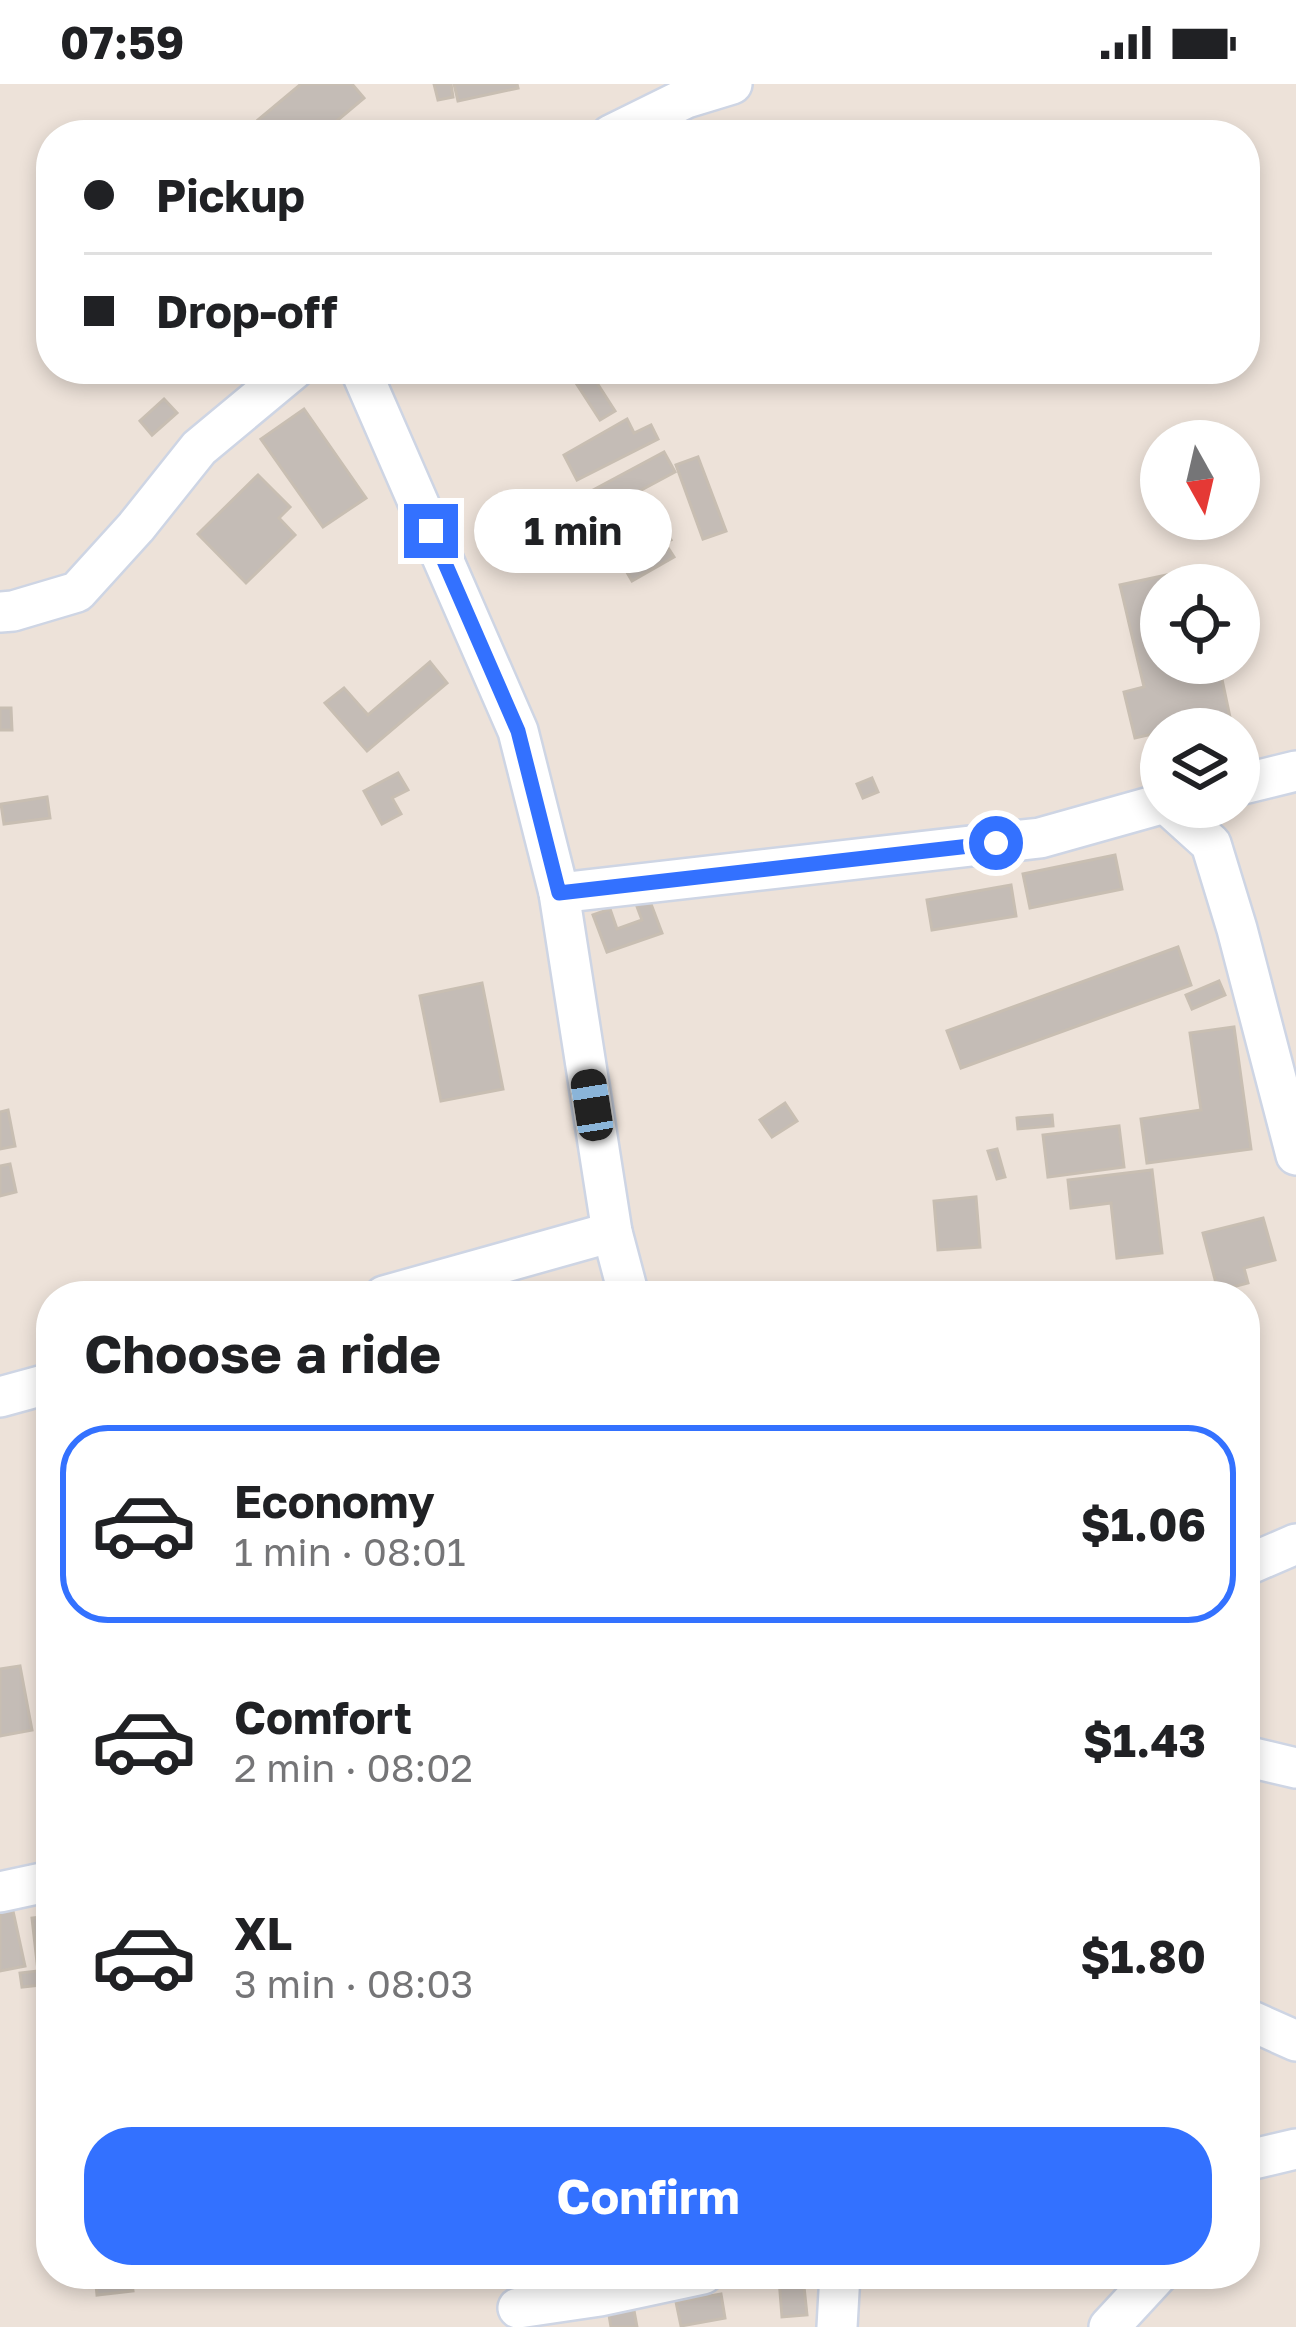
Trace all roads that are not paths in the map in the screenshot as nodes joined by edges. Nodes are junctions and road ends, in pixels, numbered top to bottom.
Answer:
1 (732, 84) edge
2 (641, 120) edge
3 (276, 384) edge
4 (367, 384) edge
5 (0, 612) edge
6 (1296, 771) edge
7 (1260, 780) edge
8 (1140, 810) edge
9 (1193, 828) edge
10 (559, 893) junction
11 (1296, 1155) edge
12 (612, 1232) junction
13 (437, 1281) edge
14 (625, 1281) edge
15 (36, 1387) edge
16 (0, 1396) edge
17 (1296, 1544) edge
18 (1260, 1560) edge
19 (1260, 1760) edge
20 (1296, 1768) edge
21 (36, 1884) edge
22 (0, 1892) edge
23 (1260, 2025) edge
24 (1296, 2041) edge
25 (633, 2289) edge
26 (839, 2289) edge
27 (1144, 2289) edge
28 (518, 2308) dead end
29 (837, 2327) edge
30 (1109, 2327) edge

1 - 2 street
3 - 5 street
4 - 10 street
6 - 7 street
8 - 10 street
9 - 11 street
10 - 12 street
12 - 13 street
12 - 14 street
15 - 16 street
17 - 18 street
19 - 20 street
21 - 22 street
23 - 24 street
25 - 28 street
26 - 29 street
27 - 30 street

